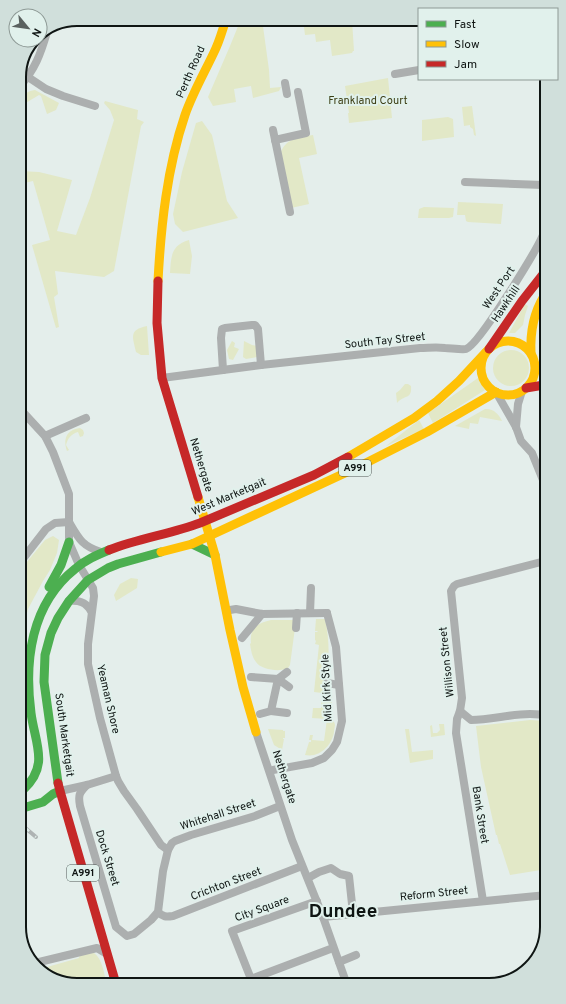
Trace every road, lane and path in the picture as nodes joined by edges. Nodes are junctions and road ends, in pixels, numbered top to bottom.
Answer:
1 (224, 26) edge
2 (41, 48) edge
3 (418, 70) edge
4 (395, 74) dead end
5 (28, 77) joint
6 (285, 83) dead end
7 (298, 92) dead end
8 (287, 94) dead end
9 (95, 106) dead end
10 (186, 113) joint
11 (273, 130) dead end
12 (275, 140) junction
13 (465, 182) dead end
14 (540, 185) edge
15 (290, 212) dead end
16 (540, 241) edge
17 (540, 278) edge
18 (540, 303) edge
19 (466, 349) joint
20 (487, 351) junction
21 (531, 354) junction
22 (540, 363) edge
23 (261, 365) junction
24 (223, 370) junction
25 (162, 378) junction
26 (540, 386) edge
27 (524, 390) junction
28 (496, 392) junction
29 (26, 416) edge
30 (86, 418) dead end
31 (516, 427) junction
32 (44, 436) junction
33 (540, 473) edge
34 (205, 521) junction
35 (69, 522) junction
36 (209, 536) junction
37 (69, 542) junction
38 (192, 544) junction
39 (101, 552) junction
40 (26, 555) edge
41 (215, 555) junction
42 (540, 562) edge
43 (79, 565) junction
44 (88, 580) junction
45 (311, 588) dead end
46 (69, 601) junction
47 (230, 610) dead end
48 (91, 611) junction
49 (41, 612) junction
50 (297, 613) junction
51 (310, 613) junction
52 (262, 614) junction
53 (296, 628) dead end
54 (242, 638) dead end
55 (287, 672) dead end
56 (252, 677) dead end
57 (278, 679) junction
58 (327, 683) dead end
59 (338, 685) junction
60 (289, 688) dead end
61 (272, 711) junction
62 (460, 711) junction
63 (287, 713) dead end
64 (260, 714) dead end
65 (540, 714) edge
66 (256, 732) joint
67 (456, 732) joint
68 (273, 770) dead end
69 (116, 776) junction
70 (87, 785) junction
71 (57, 792) junction
72 (27, 795) edge
73 (280, 806) junction
74 (26, 807) edge
75 (168, 850) junction
76 (302, 866) junction
77 (308, 878) junction
78 (540, 896) edge
79 (317, 901) junction
80 (483, 901) junction
81 (158, 912) junction
82 (354, 914) junction
83 (323, 917) junction
84 (333, 948) junction
85 (107, 954) junction
86 (356, 955) dead end
87 (41, 962) edge
88 (339, 962) junction
89 (114, 978) edge
90 (251, 978) edge
91 (254, 978) edge
92 (345, 978) edge

1 - 10 main road, Perth Road
2 - 5 street
3 - 4 street
5 - 9 street
6 - 8 street
7 - 12 street
10 - 25 main road, Nethergate
11 - 12 street
12 - 15 street
13 - 14 street
16 - 19 street, West Port
17 - 20 main road, Hawkhill
18 - 21 main road
19 - 23 street, South Tay Street
20 - 21 main road
20 - 28 main road
20 - 34 main road, West Marketgait / A991
21 - 22 main road
21 - 27 main road
23 - 24 street, South Tay Street
23 - 24 street
24 - 25 street
25 - 34 main road, Nethergate
26 - 27 main road
27 - 28 main road
27 - 31 street
28 - 31 street
28 - 36 main road, A991
29 - 32 street
30 - 32 street
31 - 33 street
32 - 35 street
34 - 36 main road, Nethergate
34 - 39 main road, West Marketgait / A991
35 - 37 street
35 - 39 street
35 - 40 street
36 - 38 main road, A991
36 - 41 main road, Nethergate
37 - 43 street, Yeaman Shore
37 - 49 main road
38 - 41 main road
38 - 44 main road, A991
39 - 43 main road, West Marketgait / A991
41 - 66 main road, Nethergate
42 - 62 street, Willison Street
43 - 44 street, Yeaman Shore
43 - 49 main road, West Marketgait / A991
44 - 46 main road, A991
44 - 48 street, Yeaman Shore
44 - 49 main road
45 - 51 street
46 - 48 street
46 - 71 main road, South Marketgait / A991
47 - 52 street
48 - 69 street, Yeaman Shore
49 - 72 main road, West Marketgait / A991
50 - 51 street
50 - 52 street
50 - 53 street
51 - 59 street, Mid Kirk Style
52 - 54 street
55 - 57 street
56 - 57 street
57 - 60 street
57 - 61 street
58 - 59 street
59 - 68 street, Mid Kirk Style
61 - 63 street
61 - 64 street
62 - 65 street
62 - 67 street, Willison Street
66 - 73 street, Nethergate
67 - 80 street, Bank Street
69 - 70 street
69 - 75 street, Yeaman Shore
70 - 71 street
70 - 81 street, Dock Street
71 - 72 main road, A991
71 - 74 main road
71 - 85 main road, A991
73 - 75 street, Whitehall Street
73 - 76 street, Nethergate
75 - 81 street
76 - 77 street, Nethergate
76 - 81 street, Crichton Street
77 - 79 street, Nethergate
77 - 82 street
78 - 80 street, Reform Street
79 - 83 street, Nethergate
79 - 90 street, City Square
80 - 82 street, Reform Street
82 - 83 street, Reform Street
83 - 84 street, Nethergate
84 - 88 street, Nethergate
84 - 91 street, City Square
85 - 87 street
85 - 89 main road, A991
86 - 88 street
88 - 92 street, Nethergate

